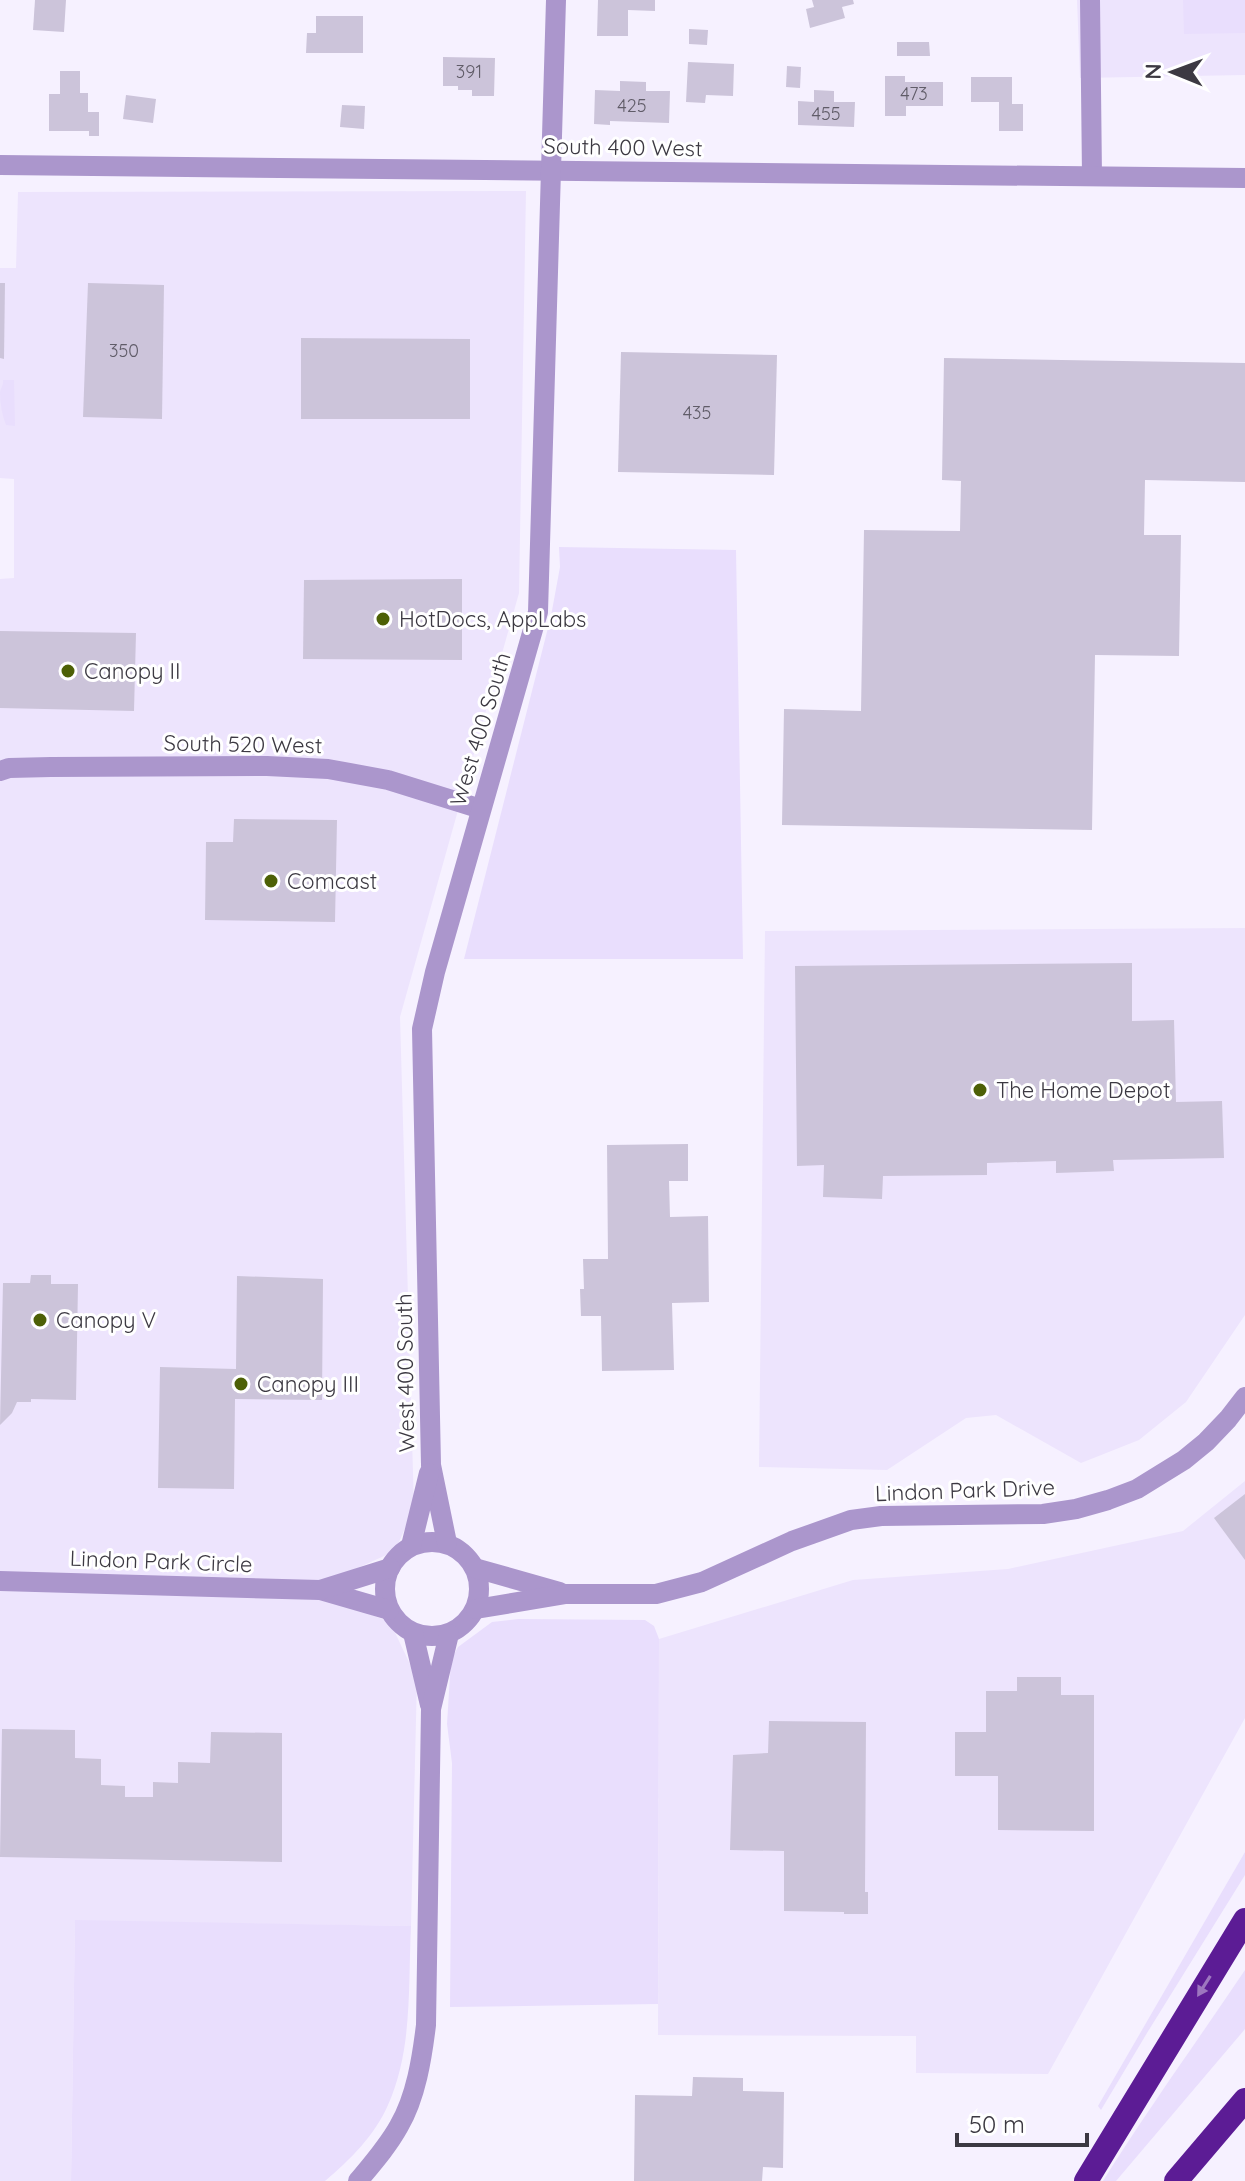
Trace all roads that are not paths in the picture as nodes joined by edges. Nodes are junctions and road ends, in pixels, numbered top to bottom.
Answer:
1 (556, 0) edge
2 (1090, 0) edge
3 (0, 165) edge
4 (550, 170) junction
5 (1092, 176) junction
6 (1245, 178) edge
7 (0, 771) edge
8 (481, 809) junction
9 (1245, 1397) edge
10 (431, 1465) junction
11 (447, 1543) junction
12 (411, 1546) junction
13 (390, 1568) junction
14 (475, 1568) junction
15 (0, 1581) edge
16 (320, 1590) junction
17 (566, 1594) junction
18 (476, 1609) junction
19 (389, 1610) junction
20 (413, 1633) junction
21 (449, 1634) junction
22 (431, 1709) junction
23 (1245, 1920) edge
24 (1245, 2100) edge
25 (358, 2181) edge
26 (1086, 2181) edge
27 (1176, 2181) edge

1 - 4 street, West 400 South
2 - 5 street
3 - 4 street, South 400 West
4 - 5 street, South 400 West
4 - 8 street, West 400 South
5 - 6 street, South 400 West
7 - 8 street, South 520 West
8 - 10 street, West 400 South
9 - 17 street, Lindon Park Drive
10 - 11 street, West 400 South
10 - 12 street, West 400 South
11 - 12 street
11 - 14 street
12 - 13 street, West 400 South
13 - 16 street
13 - 19 street
14 - 17 street, Lindon Park Drive
14 - 18 street
15 - 16 street, Lindon Park Circle
16 - 19 street
17 - 18 street, Lindon Park Drive
18 - 21 street
19 - 20 street
20 - 21 street
20 - 22 street
21 - 22 street
22 - 25 street
23 -> 26 highway
24 - 27 highway

